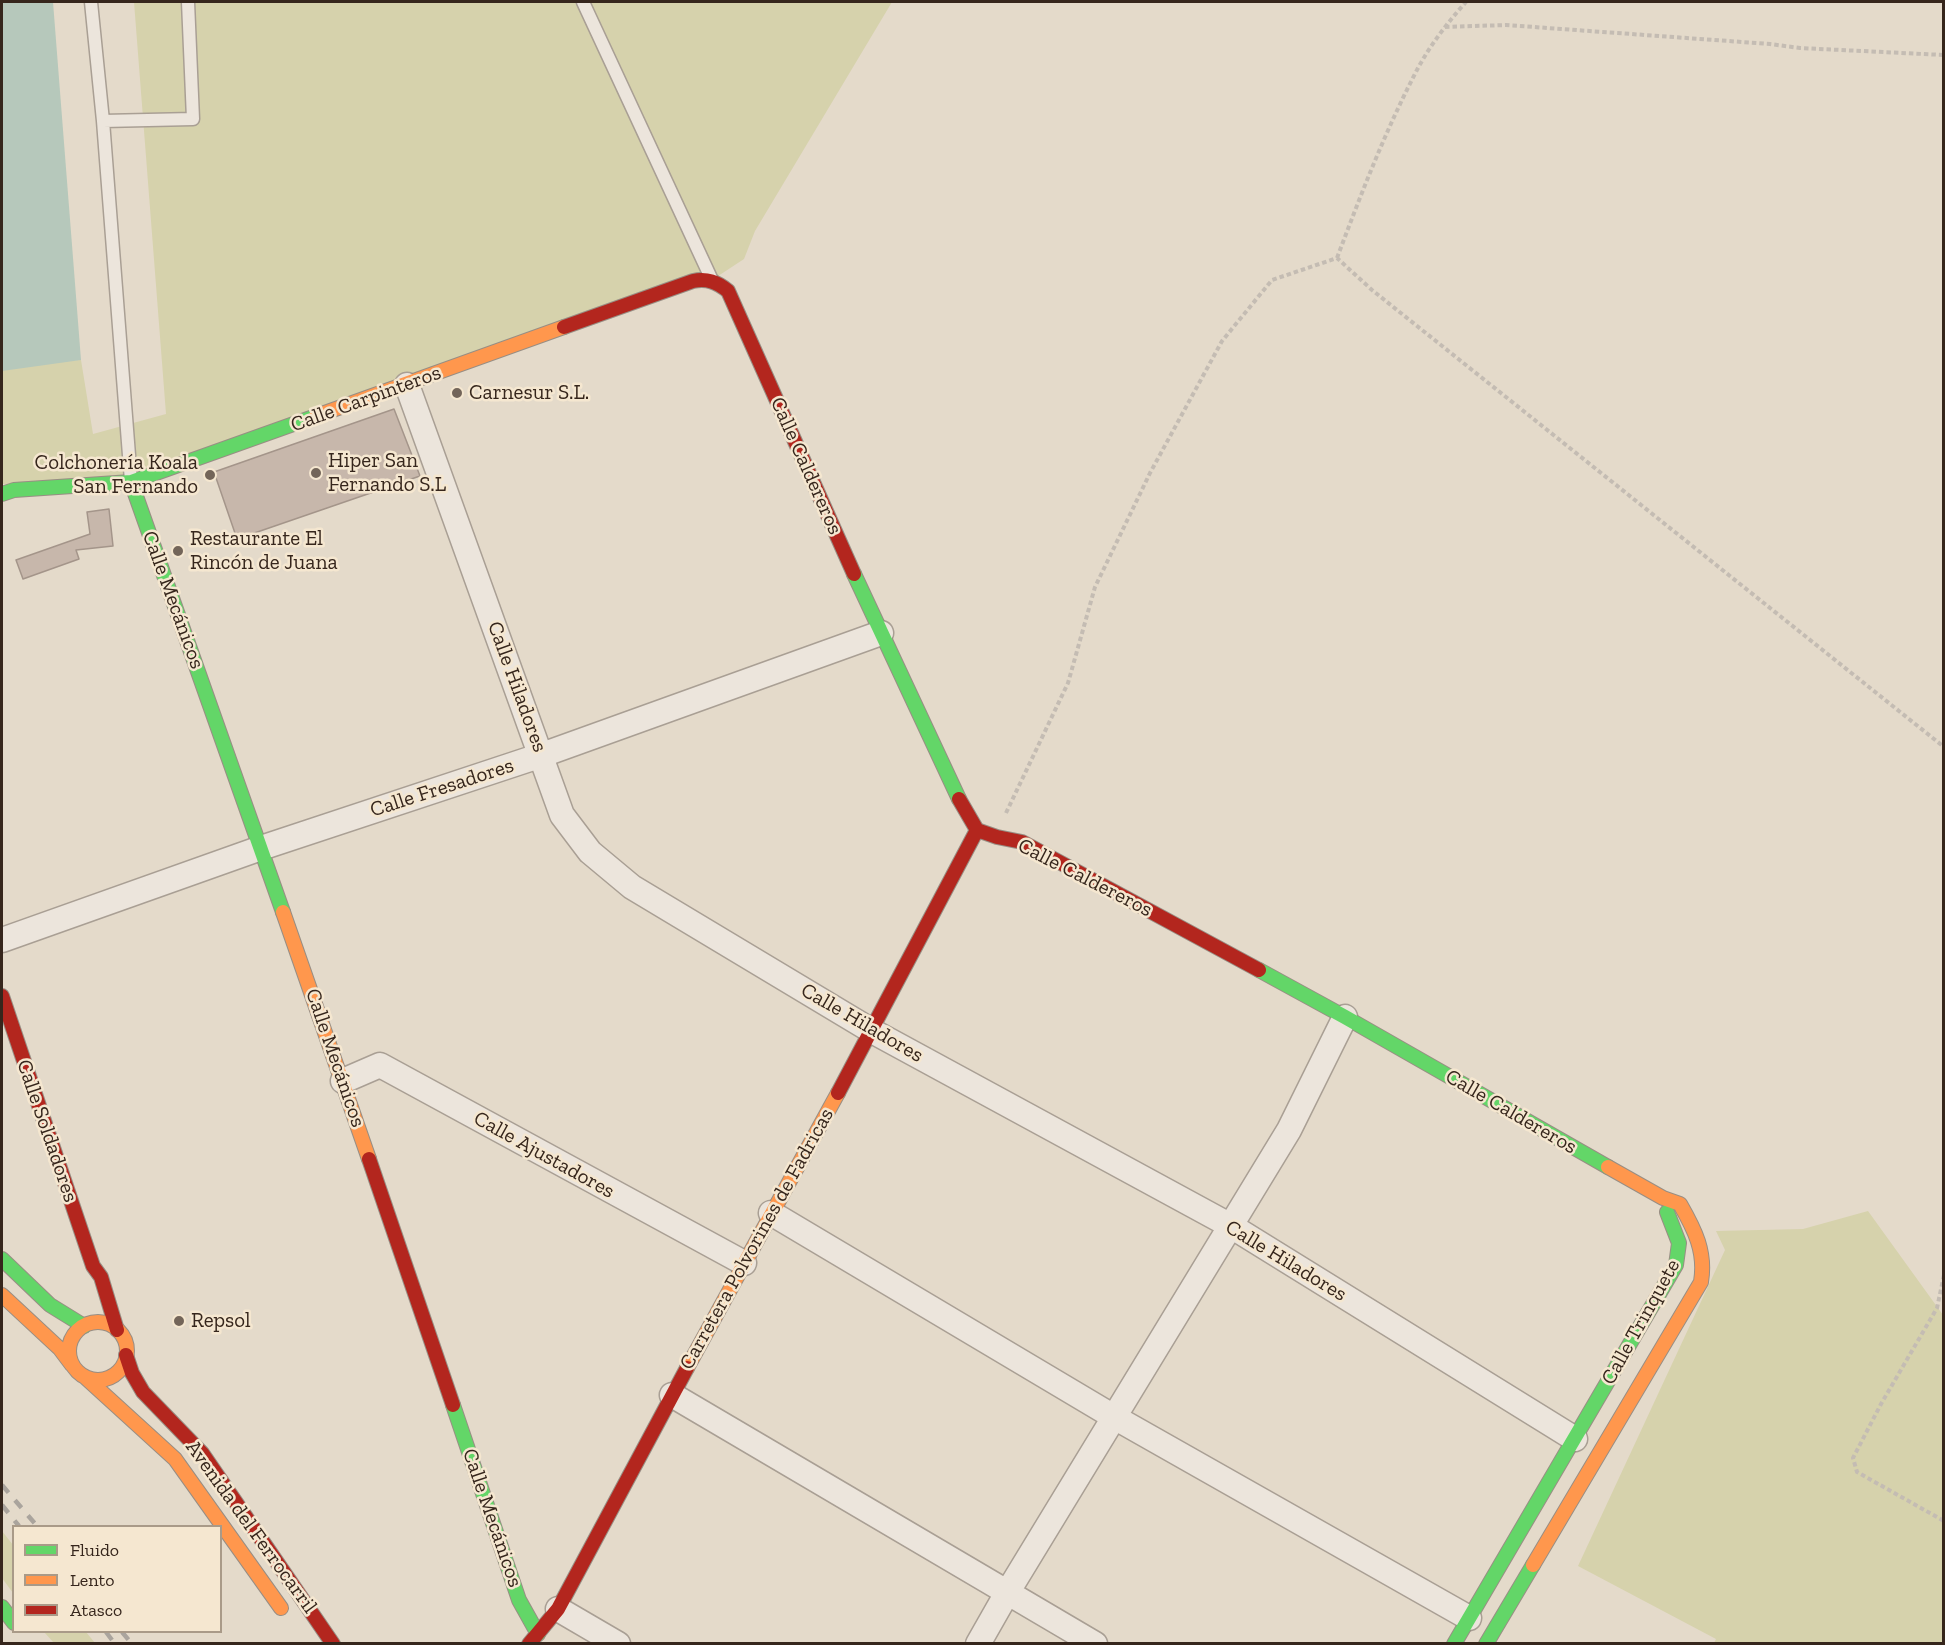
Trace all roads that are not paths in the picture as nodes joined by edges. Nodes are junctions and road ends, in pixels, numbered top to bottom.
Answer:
1 (92, 2) edge
2 (188, 2) edge
3 (583, 2) edge
4 (103, 121) junction
5 (712, 280) junction
6 (407, 385) junction
7 (131, 482) junction
8 (6, 490) edge
9 (881, 633) junction
10 (542, 755) junction
11 (977, 830) junction
12 (261, 848) junction
13 (2, 940) edge
14 (2, 996) edge
15 (1345, 1017) junction
16 (872, 1031) junction
17 (343, 1081) junction
18 (1663, 1198) junction
19 (771, 1214) junction
20 (1231, 1226) junction
21 (2, 1259) edge
22 (744, 1263) junction
23 (93, 1266) junction
24 (2, 1295) edge
25 (88, 1324) junction
26 (117, 1330) junction
27 (126, 1355) junction
28 (72, 1365) junction
29 (85, 1377) junction
30 (672, 1395) junction
31 (1114, 1417) junction
32 (1575, 1439) junction
33 (1007, 1593) junction
34 (2, 1607) edge
35 (558, 1609) junction
36 (286, 1614) dead end
37 (1469, 1618) junction
38 (12, 1620) edge
39 (533, 1639) edge
40 (333, 1644) edge
41 (618, 1644) edge
42 (978, 1644) edge
43 (1095, 1644) edge
44 (1454, 1644) edge
45 (1486, 1644) edge

1 - 4 lane
2 - 4 lane
3 - 5 lane
4 - 7 lane
5 - 6 main road, Calle Carpinteros
5 - 9 main road, Calle Caldereros
6 - 7 main road, Calle Carpinteros
6 - 10 street, Calle Hiladores
7 - 8 main road, Calle Carpinteros
7 - 12 main road, Calle Mecánicos
9 - 10 street, Calle Fresadores
9 - 11 main road, Calle Caldereros
10 - 12 street, Calle Fresadores
10 - 16 street, Calle Hiladores
11 - 15 main road, Calle Caldereros
11 - 16 main road, Carretera Polvorines de Fadricas
12 - 13 street, Calle Fresadores
12 - 17 main road, Calle Mecánicos
14 - 23 main road, Calle Soldadores
15 - 18 main road, Calle Caldereros
15 - 20 street
16 - 19 main road, Carretera Polvorines de Fadricas
16 - 20 street, Calle Hiladores
17 - 22 street, Calle Ajustadores
17 - 39 main road, Calle Mecánicos
18 - 32 main road, Calle Trinquete
18 - 45 main road, Calle Trinquete
19 - 22 main road, Carretera Polvorines de Fadricas
19 - 31 street
20 - 31 street
20 - 32 street, Calle Hiladores
21 - 25 main road
22 - 30 main road, Carretera Polvorines de Fadricas
23 - 25 main road, Calle Soldadores
23 - 26 main road, Calle Soldadores
24 - 28 main road, Avenida del Ferrocarril
25 - 26 main road
25 - 28 main road
26 - 27 main road, Avenida del Ferrocarril
27 - 29 main road
27 - 40 main road, Avenida del Ferrocarril
28 - 29 main road, Avenida del Ferrocarril
29 - 36 main road, Avenida del Ferrocarril
30 - 33 street
30 - 35 main road, Carretera Polvorines de Fadricas
31 - 33 street
31 - 37 street
32 - 37 main road, Calle Trinquete
33 - 42 street
33 - 43 street
34 - 38 main road
35 - 39 main road, Carretera Polvorines de Fadricas
35 - 41 street
37 - 44 main road, Calle Trinquete

